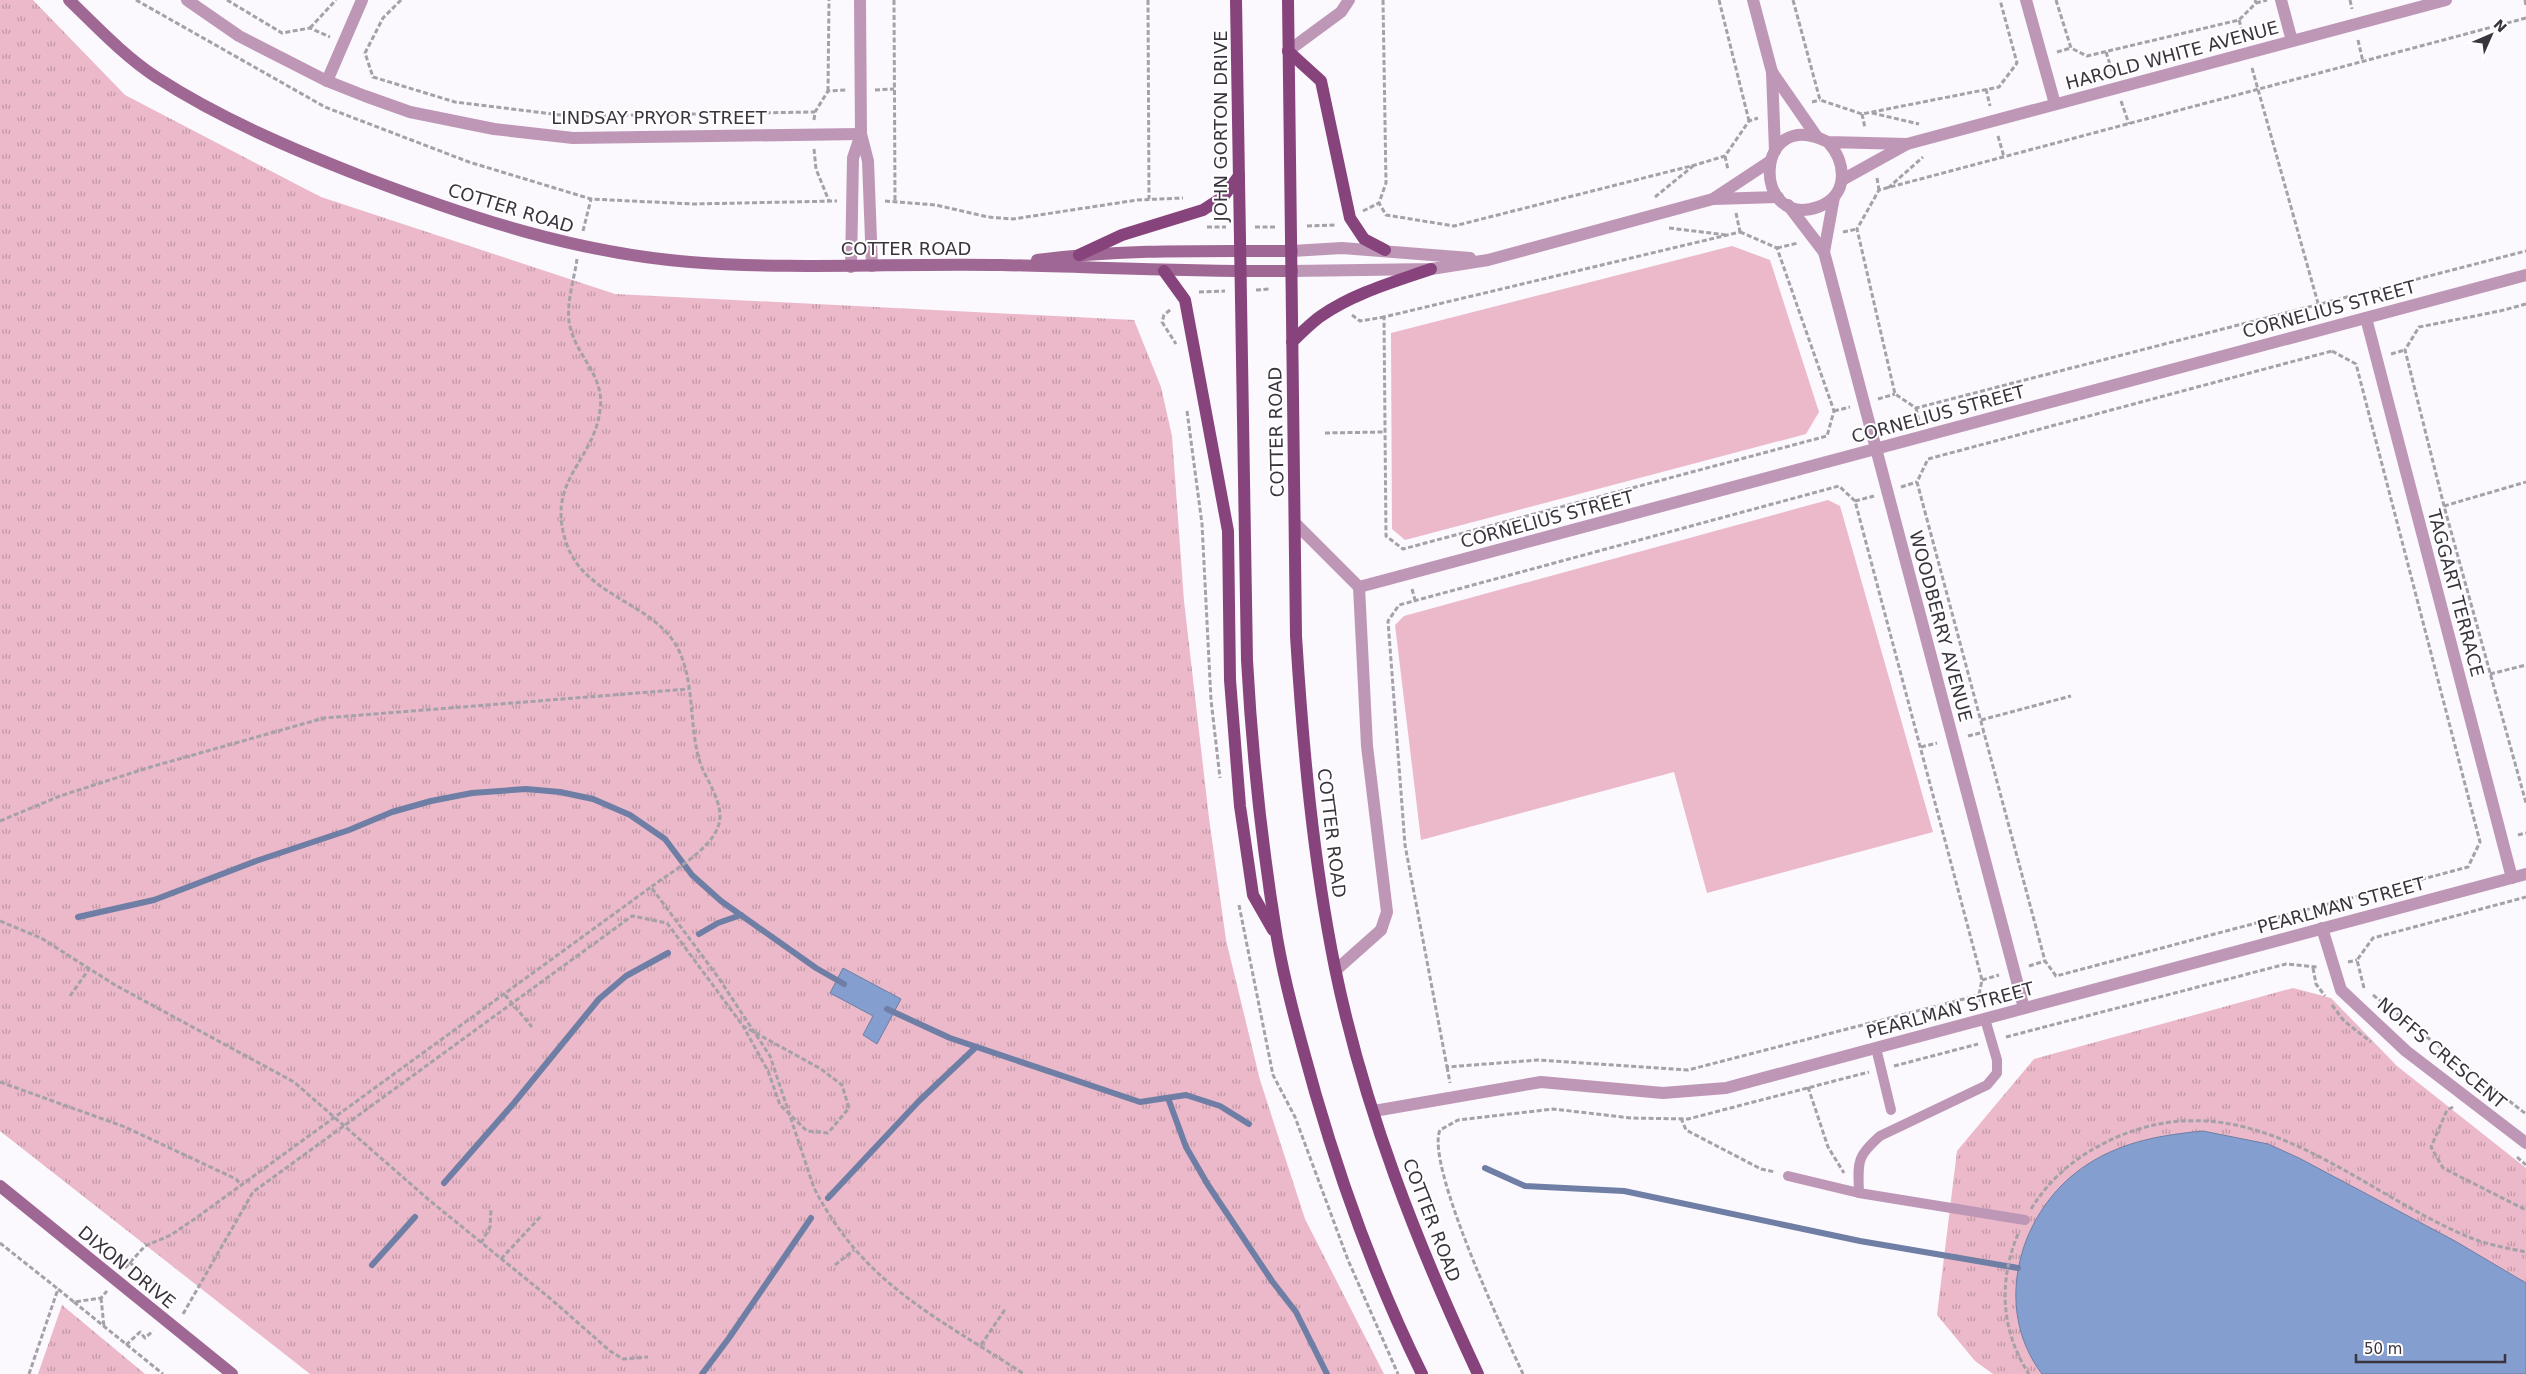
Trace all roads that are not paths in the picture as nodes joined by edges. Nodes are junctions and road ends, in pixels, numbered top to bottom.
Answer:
1 (68, 0) edge
2 (187, 0) edge
3 (362, 0) edge
4 (860, 0) edge
5 (1236, 0) edge
6 (1288, 0) edge
7 (1349, 0) edge
8 (1753, 0) edge
9 (2026, 0) edge
10 (2281, 0) edge
11 (2446, 0) edge
12 (2292, 41) junction
13 (1288, 51) junction
14 (1772, 72) junction
15 (327, 80) junction
16 (2055, 104) junction
17 (861, 134) junction
18 (1823, 139) junction
19 (1907, 144) junction
20 (1772, 157) junction
21 (1239, 176) junction
22 (1842, 180) junction
23 (1834, 197) junction
24 (1713, 199) junction
25 (1783, 201) junction
26 (1385, 250) junction
27 (1238, 252) junction
28 (1292, 252) junction
29 (1824, 252) junction
30 (1079, 255) junction
31 (1488, 260) junction
32 (999, 265) junction
33 (851, 266) junction
34 (872, 266) junction
35 (1431, 269) junction
36 (1164, 271) junction
37 (1292, 271) junction
38 (1239, 272) junction
39 (2526, 275) edge
40 (2366, 318) junction
41 (1292, 342) junction
42 (1876, 449) junction
43 (1295, 523) junction
44 (1359, 587) junction
45 (2526, 874) edge
46 (2512, 878) junction
47 (2322, 928) junction
48 (1278, 939) junction
49 (1336, 970) junction
50 (2024, 1008) junction
51 (1986, 1018) junction
52 (1876, 1048) junction
53 (1891, 1110) dead end
54 (1374, 1111) junction
55 (2526, 1143) edge
56 (1788, 1176) road end
57 (0, 1186) edge
58 (1859, 1192) junction
59 (2026, 1220) road end
60 (232, 1374) edge
61 (1422, 1374) edge
62 (1478, 1374) edge

1 - 33 main road, COTTER ROAD
2 - 15 street, LINDSAY PRYOR STREET
3 - 15 street
4 - 17 street
5 - 21 main road, JOHN GORTON DRIVE
6 - 13 main road
7 - 13 street
8 - 14 street
9 - 16 street
10 - 12 street
11 - 12 street, HAROLD WHITE AVENUE
12 - 16 street, HAROLD WHITE AVENUE
13 - 26 main road
13 - 28 main road
14 - 18 street
14 - 20 street
15 - 17 street, LINDSAY PRYOR STREET
16 - 19 street, HAROLD WHITE AVENUE
17 - 33 street
17 - 34 street
18 - 19 street, HAROLD WHITE AVENUE
18 - 20 street
18 - 22 street
19 - 22 street, HAROLD WHITE AVENUE
20 - 24 street
20 - 25 street
21 - 27 main road, JOHN GORTON DRIVE
21 - 30 main road
22 - 23 street
23 - 25 street
23 - 29 street, WOODBERRY AVENUE
24 - 25 street
24 - 31 street
25 - 29 street, WOODBERRY AVENUE
26 - 28 street
26 - 31 street
27 - 28 main road, COTTER ROAD
27 - 30 main road, COTTER ROAD
27 - 38 main road, COTTER ROAD
28 - 37 main road, COTTER ROAD
29 - 42 street, WOODBERRY AVENUE
30 - 32 main road, COTTER ROAD
31 - 35 street
32 - 34 main road, COTTER ROAD
32 - 36 main road, COTTER ROAD
33 - 34 main road, COTTER ROAD
35 - 37 street
35 - 41 main road
36 - 38 main road, COTTER ROAD
36 - 48 main road
37 - 38 main road, COTTER ROAD
37 - 41 main road, COTTER ROAD
38 - 48 main road, COTTER ROAD
39 - 40 street, CORNELIUS STREET
40 - 42 street, CORNELIUS STREET
40 - 46 street, TAGGART TERRACE
41 - 43 main road, COTTER ROAD
42 - 44 street, CORNELIUS STREET
42 - 50 street, WOODBERRY AVENUE
43 - 44 street
43 - 49 main road, COTTER ROAD
44 - 49 street
45 - 46 street, PEARLMAN STREET
46 - 47 street, PEARLMAN STREET
47 - 50 street, PEARLMAN STREET
47 - 55 street, NOFFS CRESCENT
48 - 61 main road, COTTER ROAD
49 - 54 main road, COTTER ROAD
50 - 51 street, PEARLMAN STREET
51 - 52 street, PEARLMAN STREET
51 - 58 lane
52 - 53 lane
52 - 54 street, PEARLMAN STREET
54 - 62 main road, COTTER ROAD
56 - 58 lane
57 - 60 main road, DIXON DRIVE
58 - 59 lane

